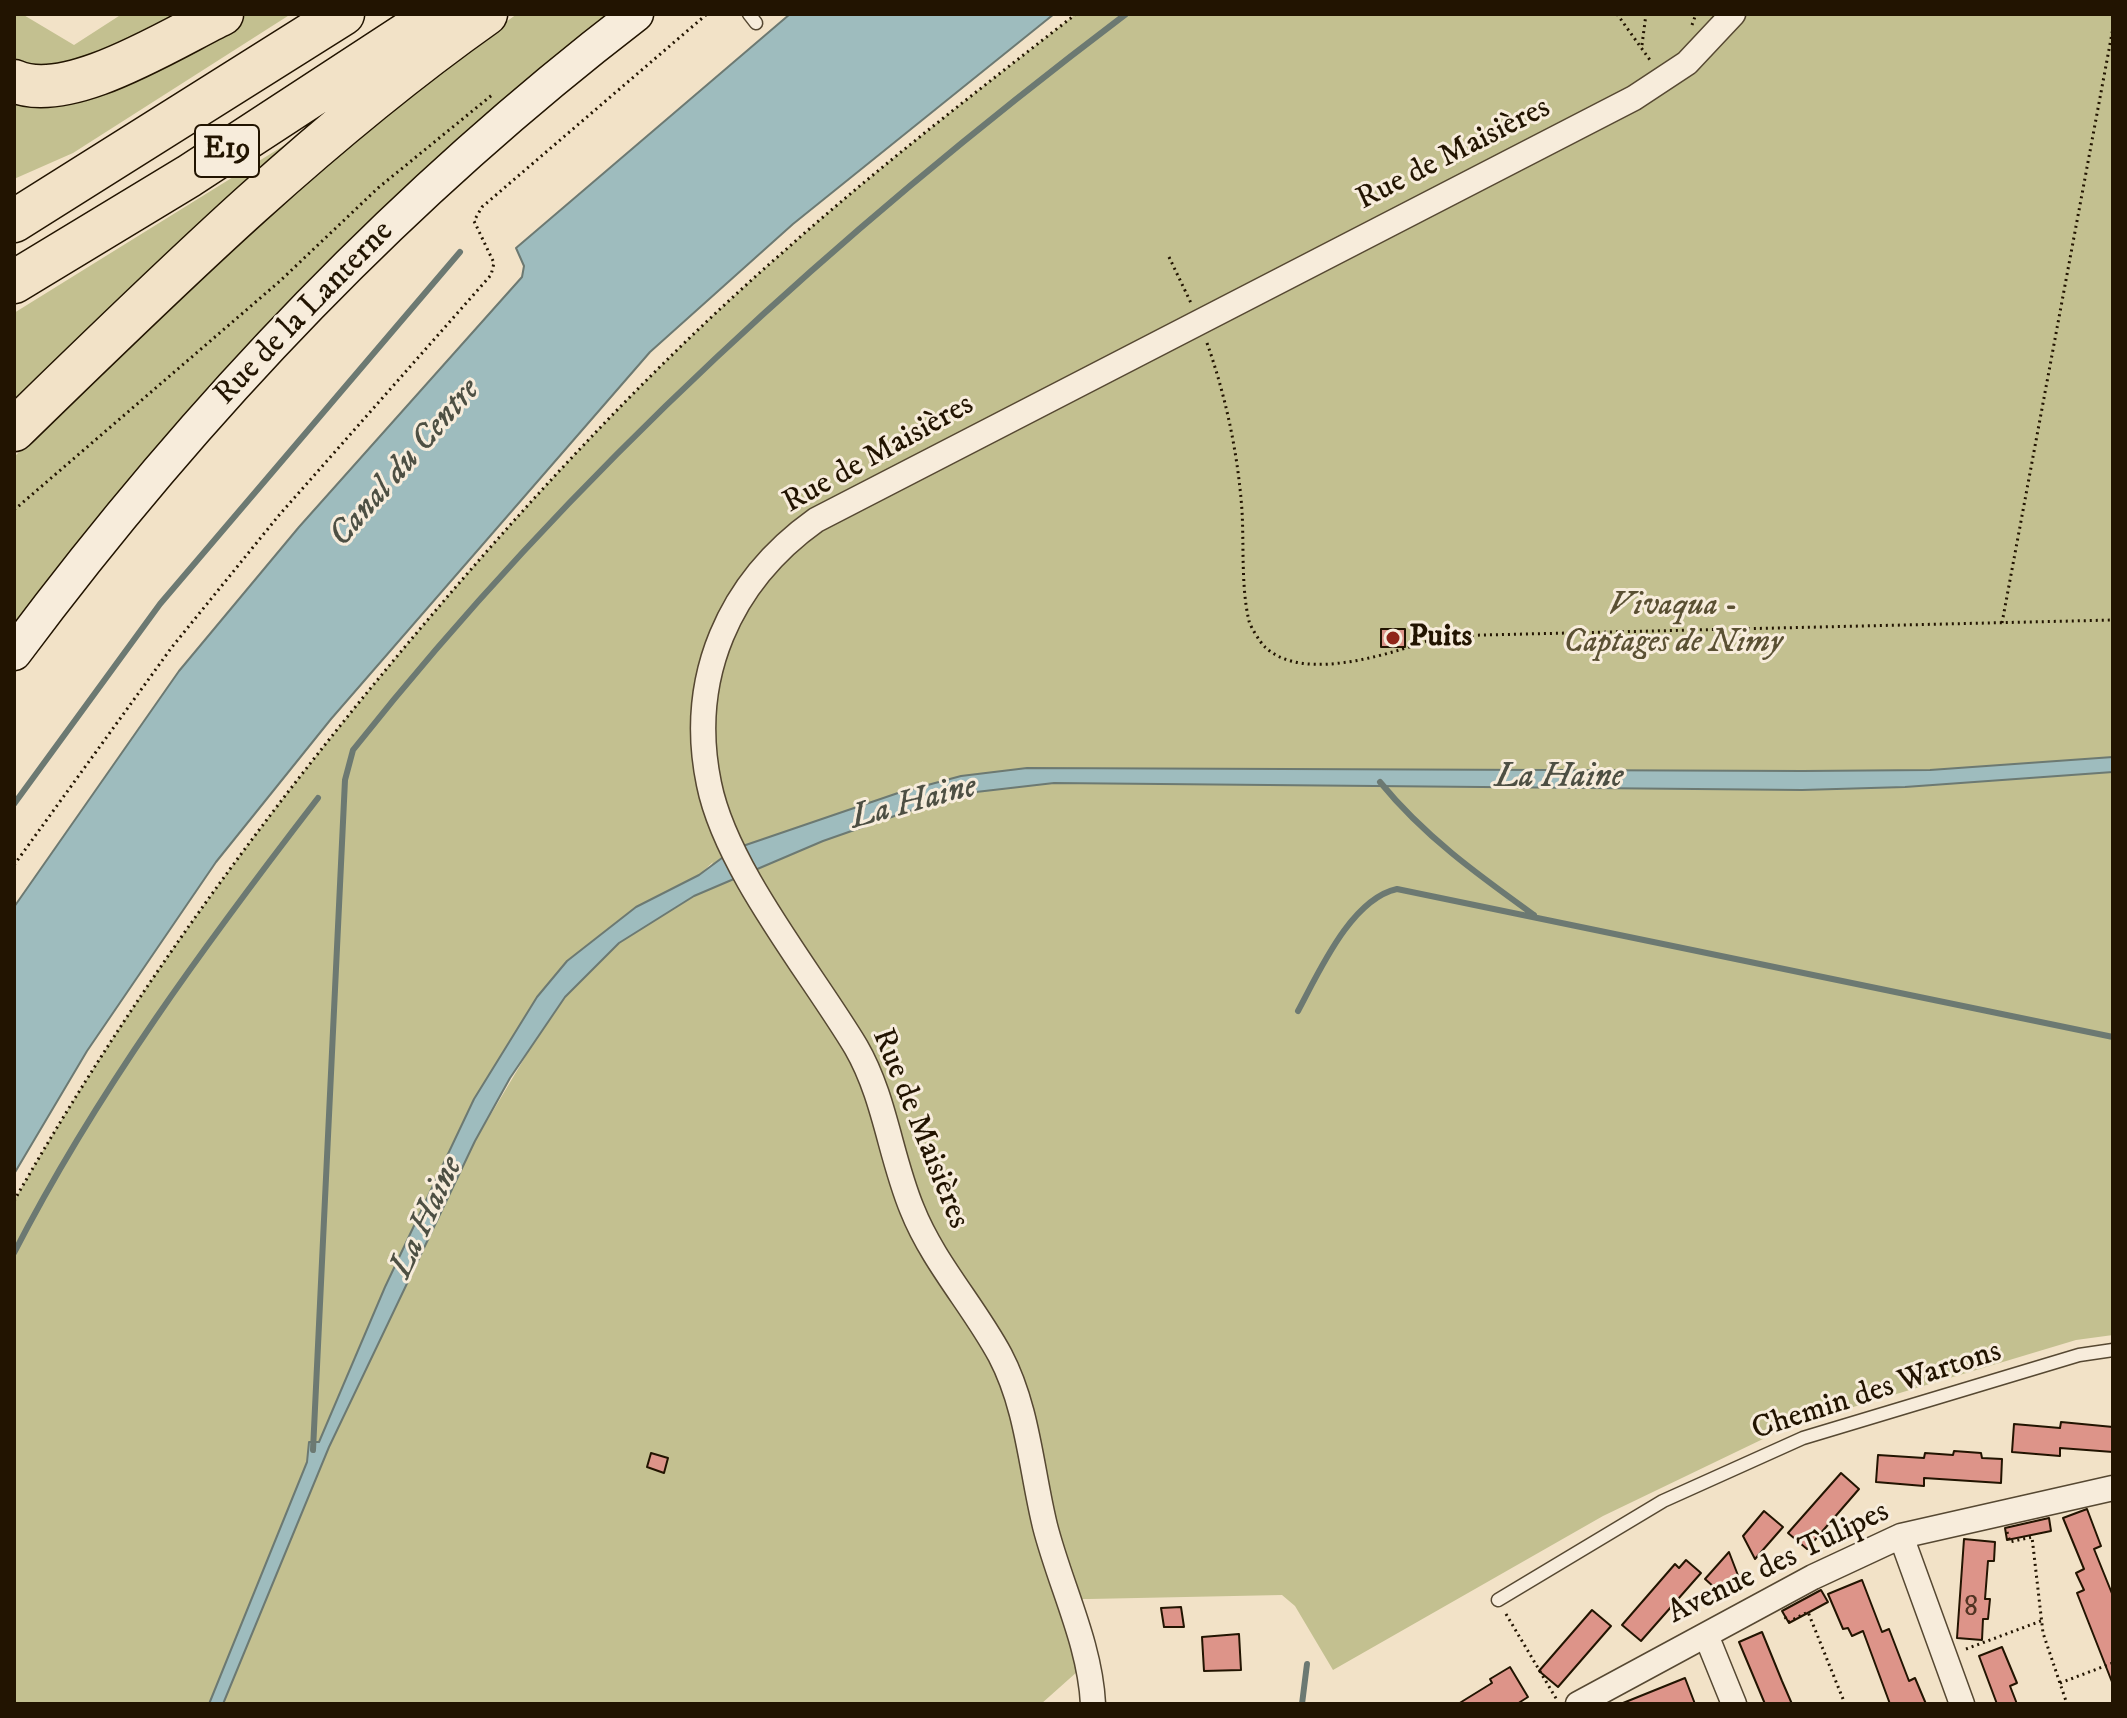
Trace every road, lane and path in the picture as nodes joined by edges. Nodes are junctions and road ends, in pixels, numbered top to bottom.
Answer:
1 (222, 14) edge
2 (343, 14) edge
3 (437, 14) edge
4 (486, 14) edge
5 (636, 14) edge
6 (707, 14) edge
7 (1076, 14) edge
8 (1617, 14) edge
9 (1646, 14) edge
10 (1733, 14) edge
11 (2113, 28) edge
12 (1642, 45) dead end
13 (1664, 79) junction
14 (14, 81) edge
15 (494, 94) dead end
16 (14, 221) edge
17 (1169, 257) dead end
18 (14, 282) edge
19 (1199, 321) junction
20 (14, 430) edge
21 (14, 510) edge
22 (2113, 620) edge
23 (2002, 623) junction
24 (14, 653) edge
25 (14, 865) edge
26 (14, 1201) edge
27 (2113, 1350) edge
28 (2113, 1490) edge
29 (2003, 1512) junction
30 (1901, 1536) junction
31 (1775, 1598) junction
32 (1498, 1600) joint
33 (2041, 1621) junction
34 (1706, 1635) junction
35 (1945, 1657) junction
36 (2113, 1663) edge
37 (2060, 1683) junction
38 (1093, 1704) edge
39 (1559, 1704) edge
40 (1578, 1704) edge
41 (1734, 1704) edge
42 (1845, 1704) edge
43 (1962, 1704) edge
44 (2067, 1704) edge

1 - 14 highway
2 - 16 highway, E19
3 - 18 highway, E19
4 - 20 highway
5 - 24 main road, Rue de la Lanterne
6 - 25 path
7 - 26 path
8 - 13 path
9 - 12 path
10 - 13 street, Rue de Maisières
11 - 23 path
13 - 19 street, Rue de Maisières
15 - 21 path
17 - 19 path
19 - 23 path
19 - 38 street, Rue de Maisières
22 - 23 path
27 - 32 lane, Chemin des Wartons
28 - 29 street, Avenue des Tulipes
29 - 30 street, Avenue des Tulipes
29 - 33 path
30 - 31 street, Avenue des Tulipes
30 - 35 street
31 - 34 street, Avenue des Tulipes
31 - 42 path
32 - 39 path
33 - 35 path
33 - 37 path
34 - 40 street, Avenue des Tulipes
34 - 41 street
35 - 43 street
36 - 37 path
37 - 44 path

